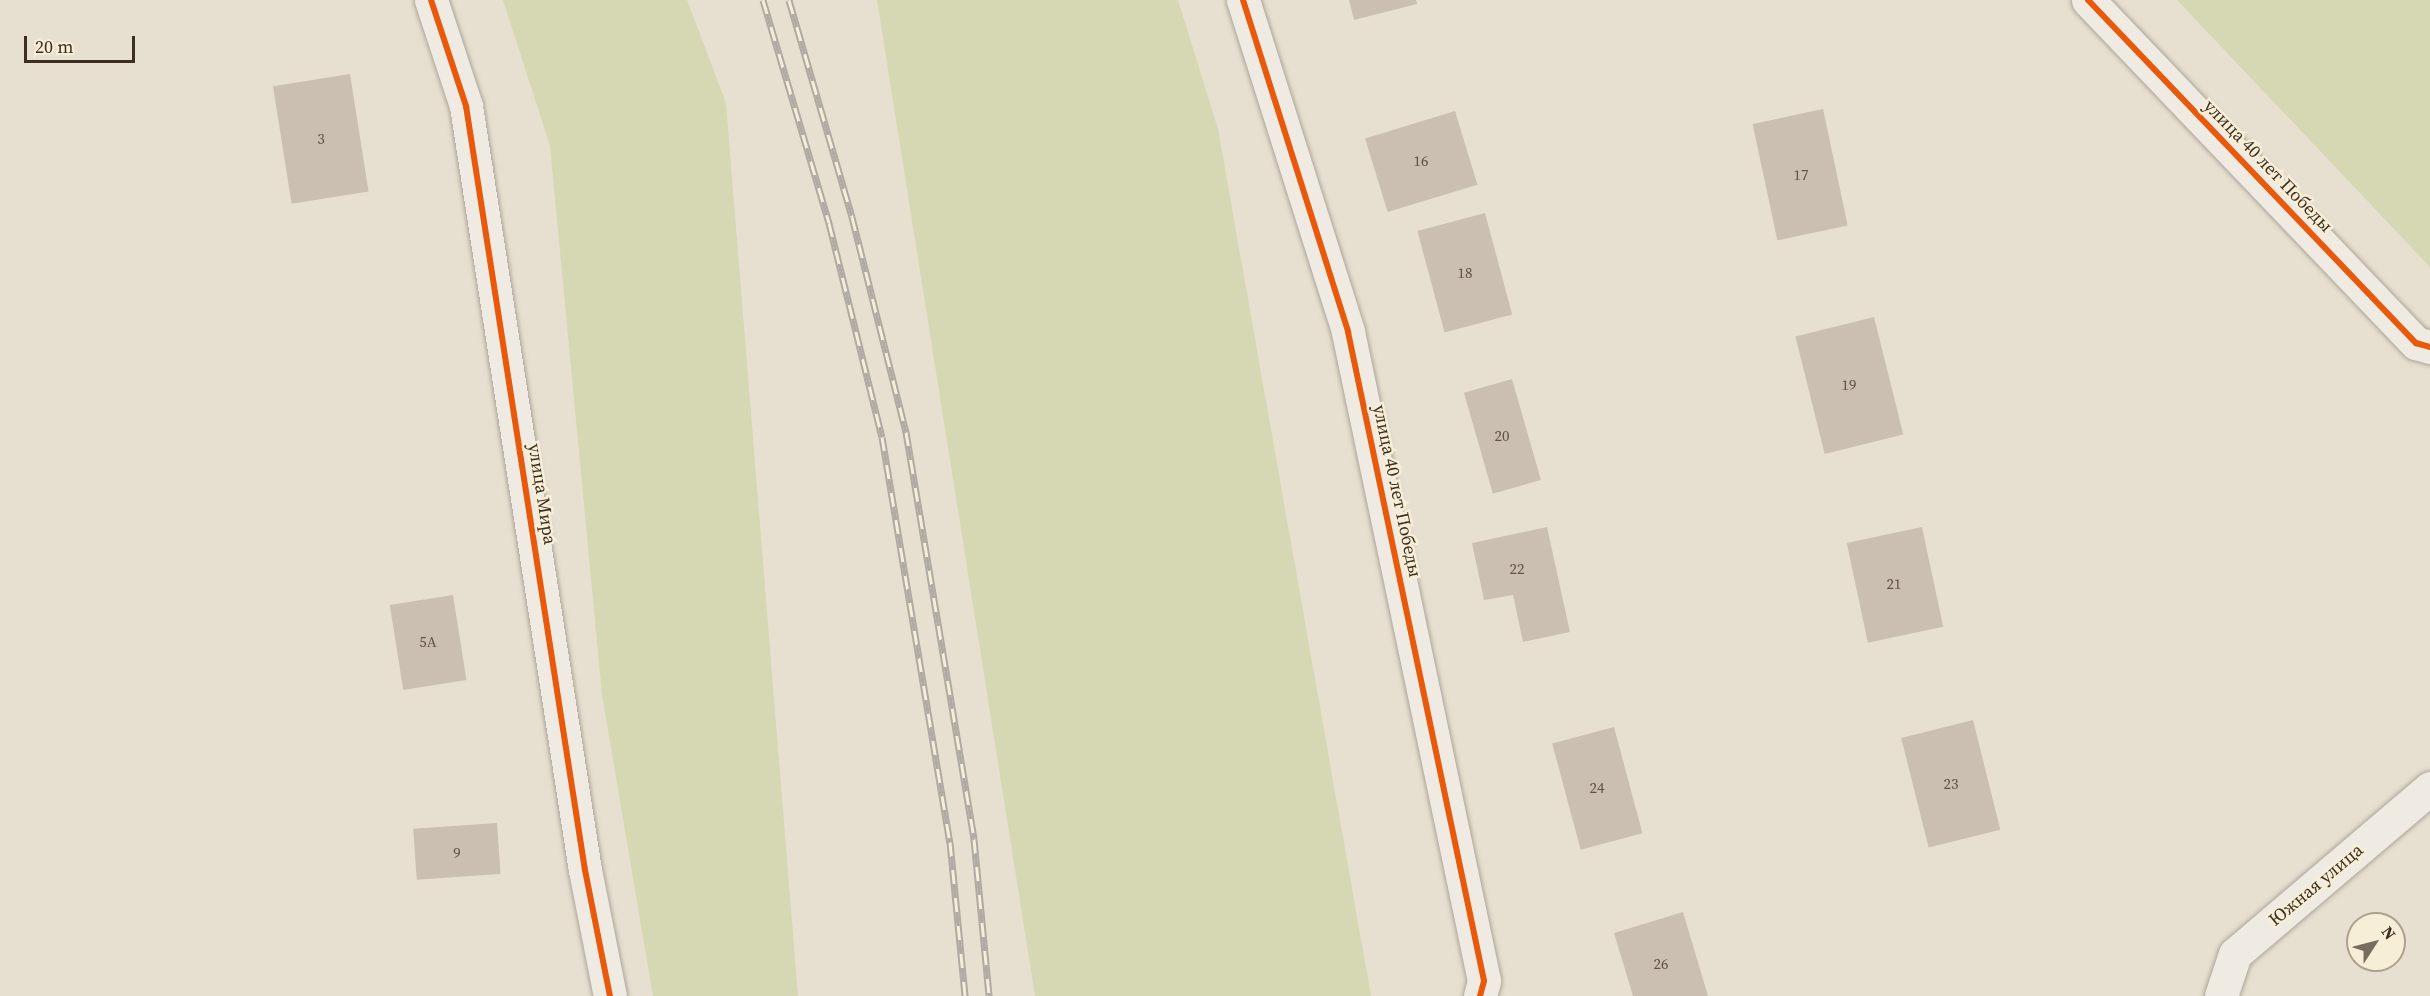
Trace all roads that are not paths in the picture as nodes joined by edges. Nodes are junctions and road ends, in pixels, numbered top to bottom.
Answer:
1 (431, 0) edge
2 (1243, 0) edge
3 (2088, 0) edge
4 (2430, 346) edge
5 (2430, 788) edge
6 (610, 996) edge
7 (1480, 996) edge
8 (2221, 996) edge

1 - 6 street, улица Мира
2 - 7 street, улица 40 лет Победы
3 - 4 street, улица 40 лет Победы
5 - 8 street, Южная улица

